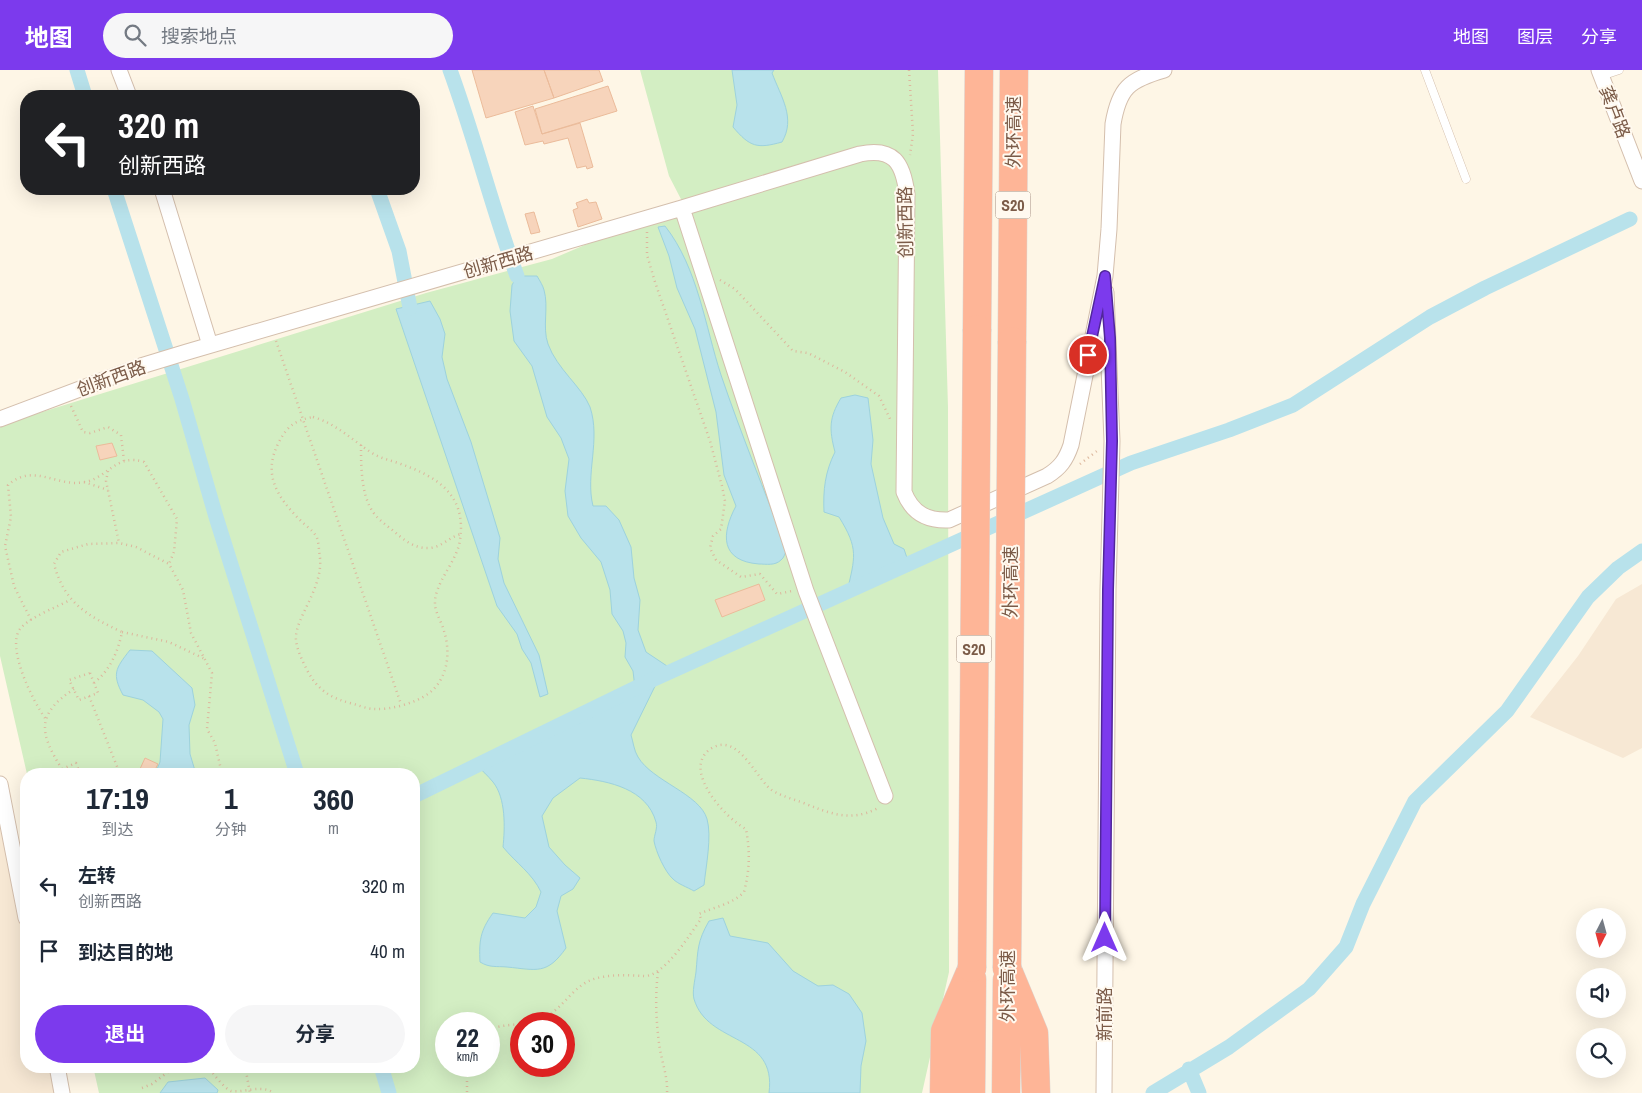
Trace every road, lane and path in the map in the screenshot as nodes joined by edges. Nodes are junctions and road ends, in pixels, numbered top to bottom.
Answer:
1 (119, 70) edge
2 (910, 70) edge
3 (979, 70) edge
4 (1014, 70) edge
5 (1164, 70) edge
6 (1425, 70) edge
7 (1619, 70) edge
8 (1600, 73) edge
9 (127, 90) edge
10 (1466, 180) dead end
11 (1642, 181) edge
12 (905, 184) junction
13 (164, 195) edge
14 (682, 208) junction
15 (644, 220) junction
16 (704, 276) junction
17 (1105, 276) junction
18 (272, 327) junction
19 (210, 345) junction
20 (70, 404) dead end
21 (0, 419) edge
22 (302, 419) junction
23 (892, 425) dead end
24 (1112, 441) junction
25 (361, 444) junction
26 (124, 460) junction
27 (1075, 468) dead end
28 (109, 470) junction
29 (84, 482) junction
30 (108, 490) junction
31 (461, 534) junction
32 (119, 543) junction
33 (169, 564) junction
34 (805, 588) junction
35 (70, 600) junction
36 (31, 620) junction
37 (122, 632) junction
38 (205, 659) junction
39 (94, 683) junction
40 (74, 689) junction
41 (89, 696) junction
42 (401, 705) junction
43 (45, 718) junction
44 (61, 768) edge
45 (64, 768) edge
46 (78, 768) edge
47 (118, 768) edge
48 (221, 768) edge
49 (0, 784) edge
50 (885, 796) joint
51 (20, 887) edge
52 (972, 968) junction
53 (1007, 968) junction
54 (658, 972) junction
55 (500, 1028) edge
56 (58, 1073) edge
57 (165, 1073) edge
58 (213, 1073) edge
59 (246, 1073) edge
60 (467, 1077) edge
61 (142, 1088) dead end
62 (250, 1092) edge
63 (62, 1093) edge
64 (274, 1093) edge
65 (467, 1093) edge
66 (667, 1093) edge
67 (944, 1093) edge
68 (971, 1093) edge
69 (1006, 1093) edge
70 (1036, 1093) edge
71 (1104, 1093) edge

1 - 9 street
2 - 12 path
3 - 52 highway, 外环高速 / S20, bridge
4 - 53 highway, 外环高速 / S20, bridge
5 - 17 street, 创新西路
6 - 10 lane
7 - 8 lane
8 - 11 street, 龚卢路
12 - 14 street, 创新西路
12 - 17 street, 创新西路
13 - 19 street
14 - 15 street, 创新西路
14 - 16 street
15 - 18 street, 创新西路
15 - 34 path
16 - 23 path
16 - 34 street
17 - 24 street, 新前路
18 - 19 street, 创新西路
18 - 22 path
19 - 21 street, 创新西路
20 - 26 path
22 - 25 path
22 - 42 path
22 - 42 path
24 - 27 path
24 - 71 street, 新前路
25 - 31 path
25 - 31 path
26 - 28 path
26 - 33 path
28 - 29 path
28 - 30 path
29 - 30 path
29 - 36 path
30 - 32 path
31 - 42 path
32 - 33 path
32 - 35 path
33 - 38 path
34 - 50 street
35 - 36 path
35 - 37 path
36 - 43 path
37 - 38 path
37 - 39 path
38 - 48 path
39 - 40 path
39 - 41 path
40 - 41 path
40 - 43 path
41 - 47 path
43 - 44 path
45 - 46 path
49 - 51 street
50 - 54 path
52 - 67 highway
52 - 68 highway, 外环高速 / S20
53 - 69 highway, 外环高速 / S20
53 - 70 highway
54 - 55 path
54 - 66 path
56 - 63 street
57 - 61 path
58 - 62 path
59 - 62 path
60 - 65 path
62 - 64 path

